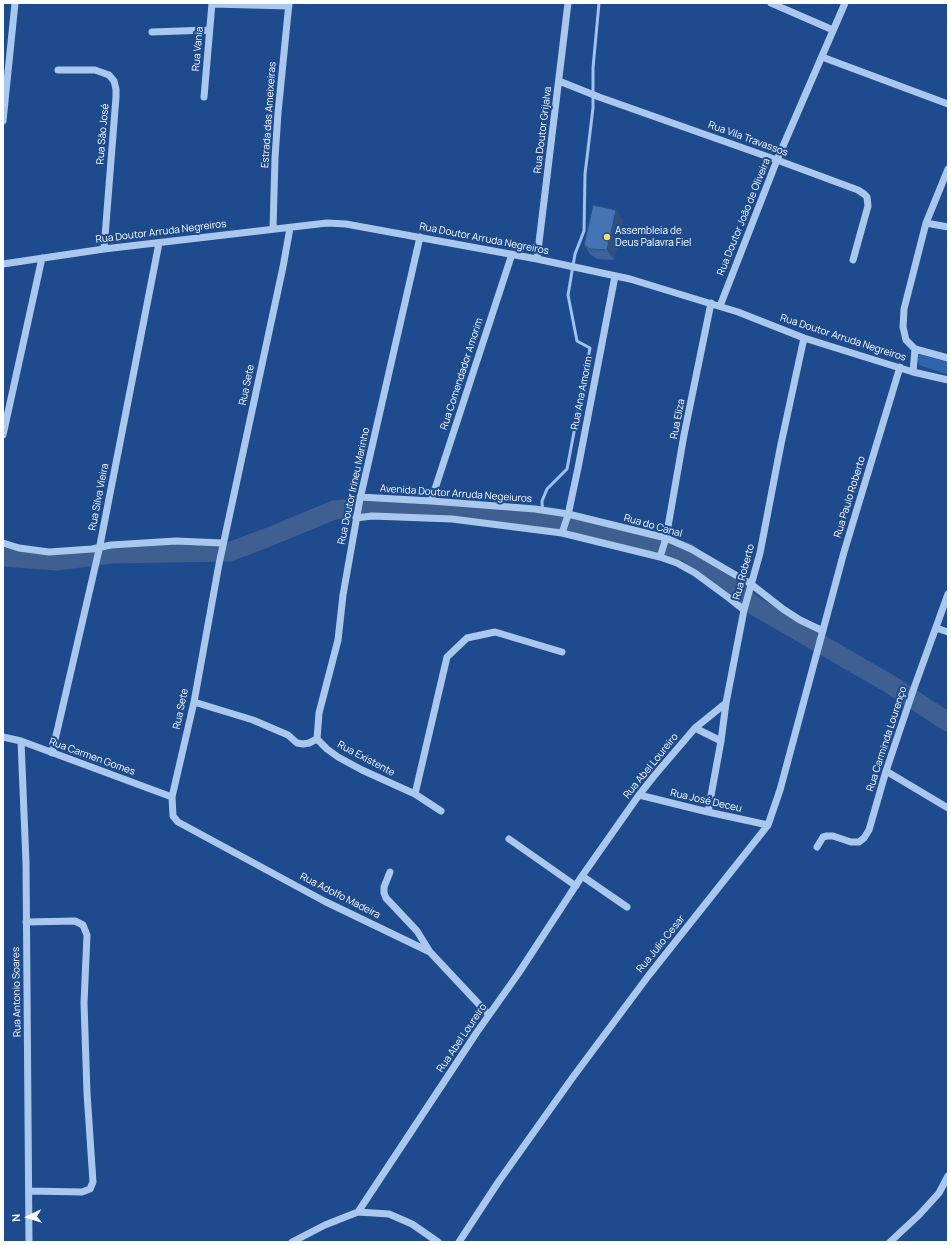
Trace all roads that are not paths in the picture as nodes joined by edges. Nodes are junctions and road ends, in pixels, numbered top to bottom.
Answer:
1 (15, 3) edge
2 (212, 3) edge
3 (568, 3) edge
4 (771, 3) edge
5 (845, 3) edge
6 (289, 4) edge
7 (209, 30) junction
8 (833, 30) junction
9 (152, 32) dead end
10 (822, 57) junction
11 (58, 70) dead end
12 (559, 81) junction
13 (204, 97) dead end
14 (948, 104) edge
15 (3, 121) edge
16 (778, 160) junction
17 (948, 169) edge
18 (926, 223) junction
19 (948, 227) edge
20 (290, 228) junction
21 (273, 229) junction
22 (420, 238) junction
23 (159, 243) junction
24 (104, 249) junction
25 (512, 254) junction
26 (42, 258) junction
27 (537, 259) junction
28 (853, 260) dead end
29 (3, 264) edge
30 (615, 276) junction
31 (711, 303) junction
32 (720, 306) junction
33 (804, 338) junction
34 (915, 349) junction
35 (948, 358) edge
36 (900, 367) junction
37 (914, 372) junction
38 (948, 380) edge
39 (3, 435) edge
40 (360, 498) junction
41 (430, 501) junction
42 (550, 512) joint
43 (568, 514) junction
44 (357, 517) junction
45 (562, 532) junction
46 (665, 539) junction
47 (3, 543) edge
48 (223, 544) junction
49 (100, 548) junction
50 (661, 555) junction
51 (751, 586) junction
52 (948, 594) edge
53 (744, 608) junction
54 (936, 628) junction
55 (823, 632) junction
56 (948, 632) edge
57 (562, 652) dead end
58 (194, 702) junction
59 (726, 703) junction
60 (696, 728) junction
61 (3, 737) edge
62 (317, 739) junction
63 (21, 741) junction
64 (721, 741) junction
65 (52, 752) junction
66 (886, 771) junction
67 (415, 794) junction
68 (639, 795) junction
69 (172, 797) junction
70 (948, 808) edge
71 (172, 810) joint
72 (441, 811) dead end
73 (708, 812) junction
74 (768, 825) junction
75 (509, 839) dead end
76 (817, 847) dead end
77 (390, 872) dead end
78 (582, 876) junction
79 (576, 886) junction
80 (627, 906) dead end
81 (26, 922) junction
82 (430, 952) junction
83 (489, 1015) junction
84 (948, 1176) edge
85 (29, 1190) junction
86 (358, 1212) junction
87 (29, 1242) edge
88 (293, 1242) edge
89 (438, 1242) edge
90 (459, 1242) edge
91 (890, 1242) edge

1 - 15 street
2 - 6 street
2 - 7 street, Rua Vania
3 - 12 street, Rua Doutor Grijalva
4 - 8 street
5 - 8 street, Rua Doutor João de Oliveira
6 - 21 street, Estrada das Ameixeiras
7 - 9 street
7 - 13 street, Rua Vania
8 - 10 street, Rua Doutor João de Oliveira
10 - 14 street
10 - 16 street, Rua Doutor João de Oliveira
11 - 24 street, Rua São José
12 - 16 street, Rua Vila Travassos
12 - 27 street, Rua Doutor Grijalva
16 - 28 street, Rua Vila Travassos
16 - 32 street, Rua Doutor João de Oliveira
17 - 18 street
18 - 19 street
18 - 34 street
20 - 21 street, Rua Doutor Arruda Negreiros
20 - 22 street, Rua Doutor Arruda Negreiros
20 - 48 street, Rua Sete
21 - 23 street, Rua Doutor Arruda Negreiros
22 - 25 street, Rua Doutor Arruda Negreiros
22 - 40 street, Rua Doutor Irineu Marinho
23 - 24 street, Rua Doutor Arruda Negreiros
23 - 49 street, Rua Silva Vieira
24 - 26 street, Rua Doutor Arruda Negreiros
25 - 27 street, Rua Doutor Arruda Negreiros
25 - 41 street, Rua Comendador Amorim
26 - 29 street, Rua Doutor Arruda Negreiros
26 - 39 street
27 - 30 street, Rua Doutor Arruda Negreiros
30 - 31 street, Rua Doutor Arruda Negreiros
30 - 43 street, Rua Ana Amorim
31 - 32 street, Rua Doutor Arruda Negreiros
31 - 46 street, Rua Eliza
32 - 33 street, Rua Doutor Arruda Negreiros
33 - 36 street, Rua Doutor Arruda Negreiros
33 - 51 street, Rua Roberto
34 - 35 street
34 - 37 street
36 - 37 street, Rua Doutor Arruda Negreiros
36 - 55 street, Rua Paulo Roberto
37 - 38 street, Rua Doutor Arruda Negreiros
40 - 41 street, Avenida Doutor Arruda Negeiuros
40 - 44 street, Rua Doutor Irineu Marinho
41 - 42 street, Avenida Doutor Arruda Negeiuros
42 - 43 street, Rua do Canal
43 - 45 street, Rua Ana Amorim
43 - 46 street, Rua do Canal
44 - 45 street
44 - 62 street, Rua Doutor Irineu Marinho
45 - 50 street
46 - 50 street, Rua Eliza
46 - 51 street, Rua do Canal
47 - 49 street
48 - 49 street
48 - 58 street, Rua Sete
49 - 65 street, Rua Silva Vieira
50 - 53 street
51 - 53 street, Rua Roberto
51 - 55 street, Rua do Canal
52 - 54 street, Rua Carminda Lourenço
53 - 59 street, Rua Roberto
54 - 56 street
54 - 66 street, Rua Carminda Lourenço
55 - 74 street, Rua Julio Cesar
57 - 67 street
58 - 62 street
58 - 69 street, Rua Sete
59 - 60 street, Rua Abel Loureiro
59 - 64 street, Rua Roberto
60 - 64 street
60 - 68 street, Rua Abel Loureiro
61 - 63 street, Rua Carmen Gomes
62 - 67 street, Rua Existente
63 - 65 street, Rua Carmen Gomes
63 - 81 street, Rua Antonio Soares
64 - 73 street, Rua Roberto
65 - 69 street, Rua Carmen Gomes
66 - 70 street
66 - 76 street, Rua Carminda Lourenço
67 - 72 street, Rua Existente
68 - 73 street, Rua José Deceu
68 - 78 street, Rua Abel Loureiro
69 - 71 street, Rua Sete
71 - 82 street, Rua Adolfo Madeira
73 - 74 street, Rua José Deceu
74 - 90 street, Rua Julio Cesar
75 - 79 street
77 - 82 street
78 - 79 street, Rua Abel Loureiro
78 - 80 street
79 - 83 street, Rua Abel Loureiro
81 - 85 street, Rua Antonio Soares
81 - 85 street
82 - 83 street, Rua Adolfo Madeira
83 - 86 street, Rua Abel Loureiro
84 - 91 street
85 - 87 street, Rua Antonio Soares
86 - 88 street
86 - 89 street

